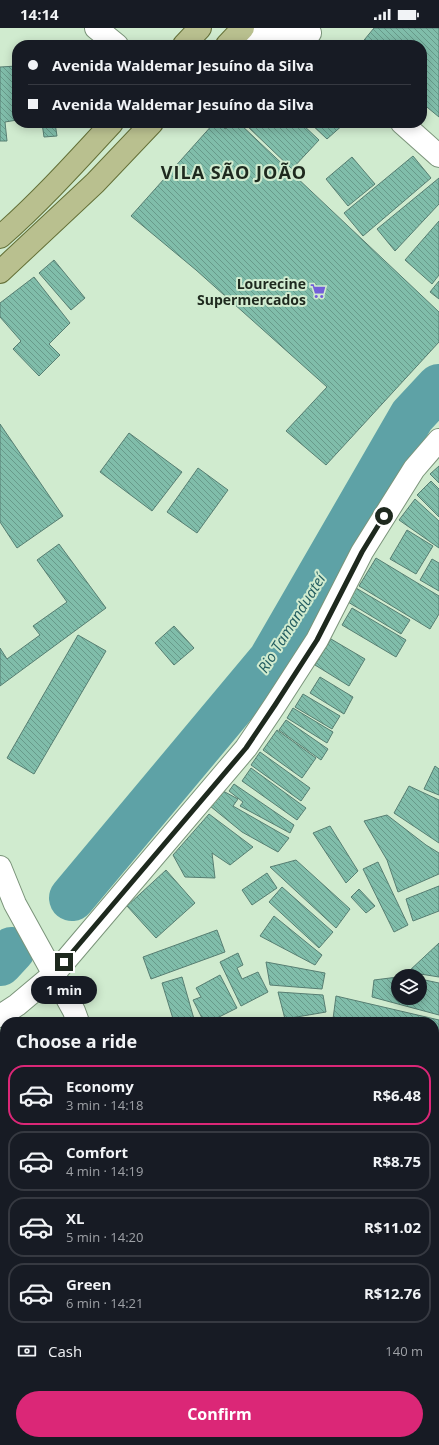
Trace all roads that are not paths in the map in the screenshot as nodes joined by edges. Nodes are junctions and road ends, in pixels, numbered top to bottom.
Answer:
1 (96, 28) edge
2 (200, 28) edge
3 (236, 35) edge
4 (314, 35) edge
5 (111, 40) edge
6 (189, 40) edge
7 (107, 128) edge
8 (128, 128) edge
9 (147, 128) edge
10 (408, 128) edge
11 (439, 156) edge
12 (95, 183) junction
13 (0, 237) edge
14 (0, 272) edge
15 (439, 440) edge
16 (0, 867) edge
17 (54, 974) junction
18 (0, 1016) edge
19 (76, 1017) edge
20 (0, 1218) edge
21 (0, 1230) edge

1 - 5 street
2 - 6 main road
3 - 4 street
7 - 13 main road
8 - 12 main road
9 - 12 main road
10 - 11 street
12 - 14 main road
15 - 17 street
16 - 17 street
17 - 18 street
17 - 19 street
20 - 21 street

